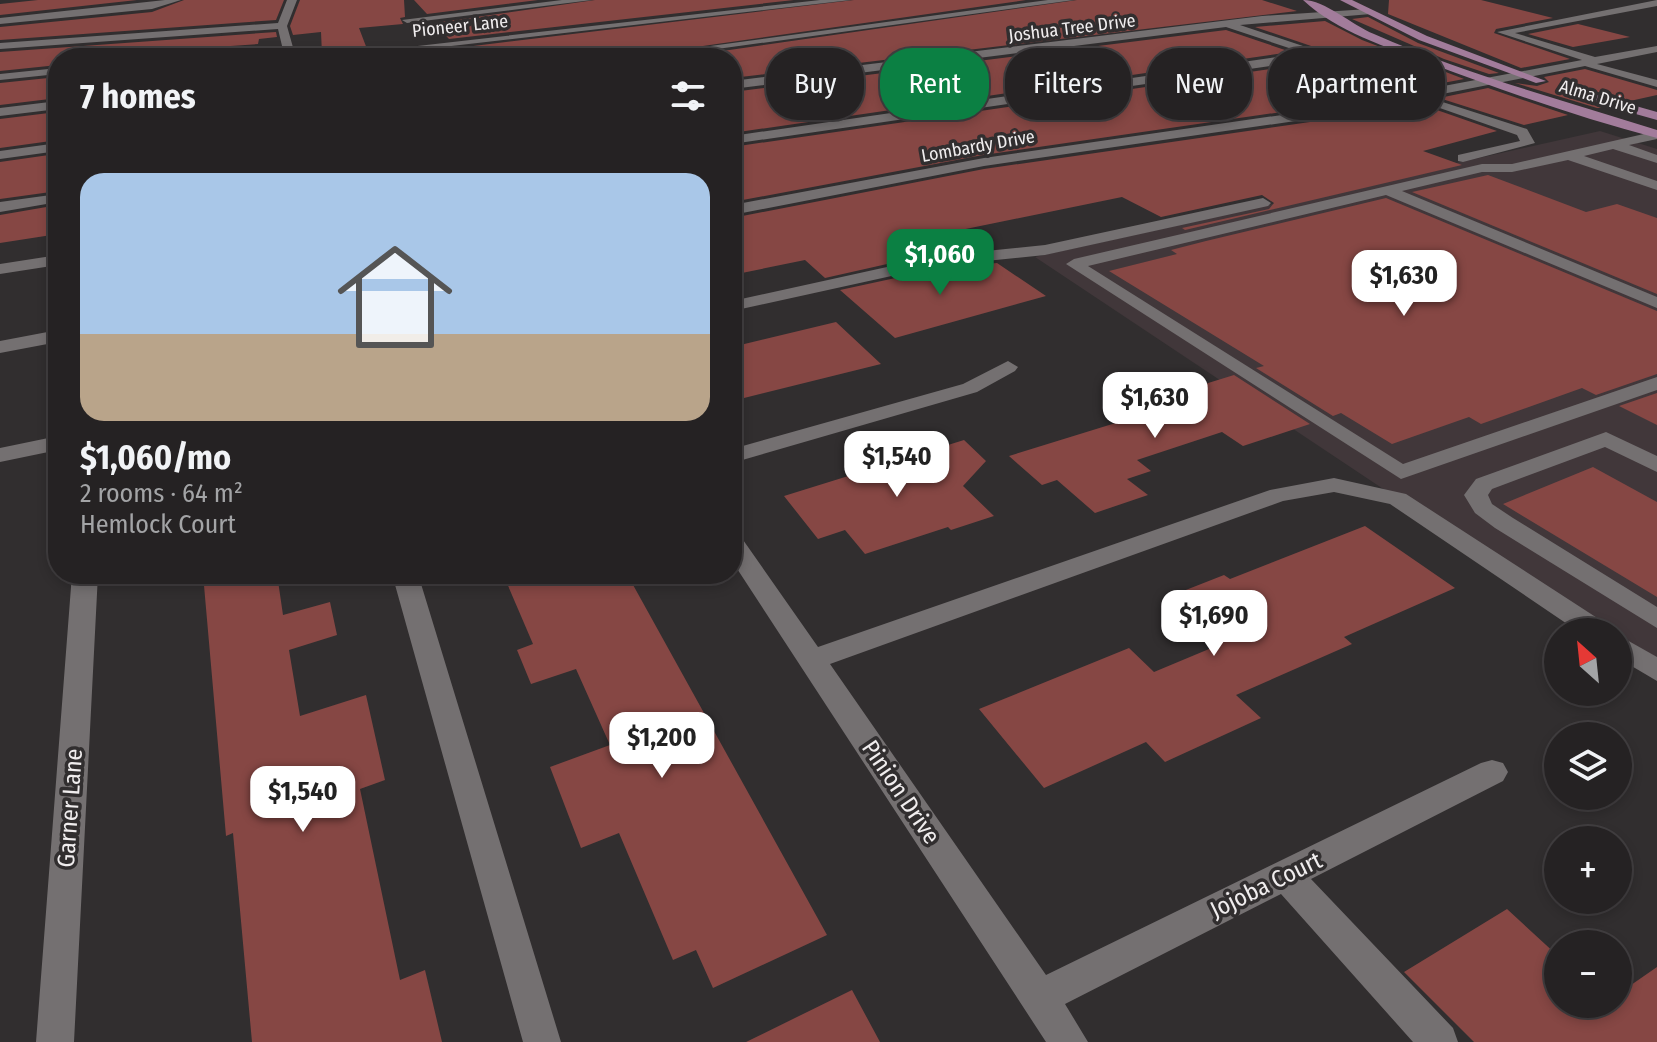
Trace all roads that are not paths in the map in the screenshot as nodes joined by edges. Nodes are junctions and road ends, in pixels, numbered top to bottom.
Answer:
1 (176, 0) edge
2 (292, 0) edge
3 (587, 0) edge
4 (846, 0) edge
5 (1069, 0) edge
6 (1308, 0) edge
7 (1345, 0) edge
8 (1657, 3) edge
9 (403, 5) dead end
10 (1368, 12) junction
11 (1325, 13) junction
12 (407, 20) junction
13 (0, 21) edge
14 (1228, 24) junction
15 (282, 26) junction
16 (0, 46) edge
17 (288, 48) edge
18 (424, 48) joint
19 (709, 48) edge
20 (1657, 49) edge
21 (1591, 62) junction
22 (48, 72) edge
23 (1522, 76) junction
24 (0, 77) edge
25 (1490, 83) junction
26 (742, 84) edge
27 (1657, 84) edge
28 (1554, 86) dead end
29 (1445, 91) edge
30 (1580, 93) dead end
31 (48, 106) edge
32 (1445, 106) edge
33 (0, 112) edge
34 (1657, 116) edge
35 (1274, 120) edge
36 (1657, 134) edge
37 (742, 138) edge
38 (1614, 145) junction
39 (48, 148) edge
40 (0, 155) edge
41 (1569, 155) junction
42 (1657, 159) edge
43 (1657, 186) edge
44 (1386, 190) junction
45 (48, 200) edge
46 (0, 207) edge
47 (742, 208) edge
48 (48, 262) edge
49 (0, 269) edge
50 (1657, 303) edge
51 (742, 304) edge
52 (48, 338) edge
53 (0, 347) edge
54 (1008, 367) dead end
55 (1657, 383) edge
56 (48, 445) edge
57 (742, 453) edge
58 (0, 455) edge
59 (1657, 465) edge
60 (742, 557) edge
61 (84, 584) edge
62 (408, 584) edge
63 (1577, 618) edge
64 (1657, 619) edge
65 (1632, 654) edge
66 (812, 660) junction
67 (1657, 671) edge
68 (1492, 772) dead end
69 (1285, 875) junction
70 (1040, 997) junction
71 (55, 1042) edge
72 (542, 1042) edge
73 (1069, 1042) edge
74 (1439, 1042) edge

1 - 13 street
2 - 15 street
3 - 12 street
4 - 18 street, Pioneer Lane
5 - 19 street
6 - 11 main road, Alma Drive
7 - 10 main road, Alma Drive
8 - 21 street
9 - 12 street
10 - 11 street, Joshua Tree Drive
10 - 23 main road, Alma Drive
11 - 14 street, Joshua Tree Drive
11 - 25 main road, Alma Drive
12 - 18 street
14 - 26 street, Joshua Tree Drive
14 - 37 street
15 - 16 street
15 - 17 street
20 - 21 street, Lombardy Drive
21 - 23 street, Lombardy Drive
21 - 27 street
22 - 24 street
23 - 25 street, Lombardy Drive
23 - 28 main road, Alma Drive
25 - 29 street, Lombardy Drive
25 - 36 main road, Alma Drive
30 - 34 main road, Alma Drive
31 - 33 street
32 - 51 street
35 - 47 street, Lombardy Drive
36 - 38 street
38 - 41 street
38 - 42 street
39 - 40 street
41 - 43 street
41 - 44 street
44 - 50 street
44 - 55 street
45 - 46 street
48 - 49 street
52 - 53 street
54 - 57 street
56 - 58 street
59 - 64 street
60 - 66 street, Pinion Drive
61 - 71 street, Garner Lane
62 - 72 street
63 - 66 street
65 - 67 street
66 - 70 street, Pinion Drive
68 - 69 street, Jojoba Court
69 - 70 street, Jojoba Court
69 - 74 street
70 - 73 street, Pinion Drive

